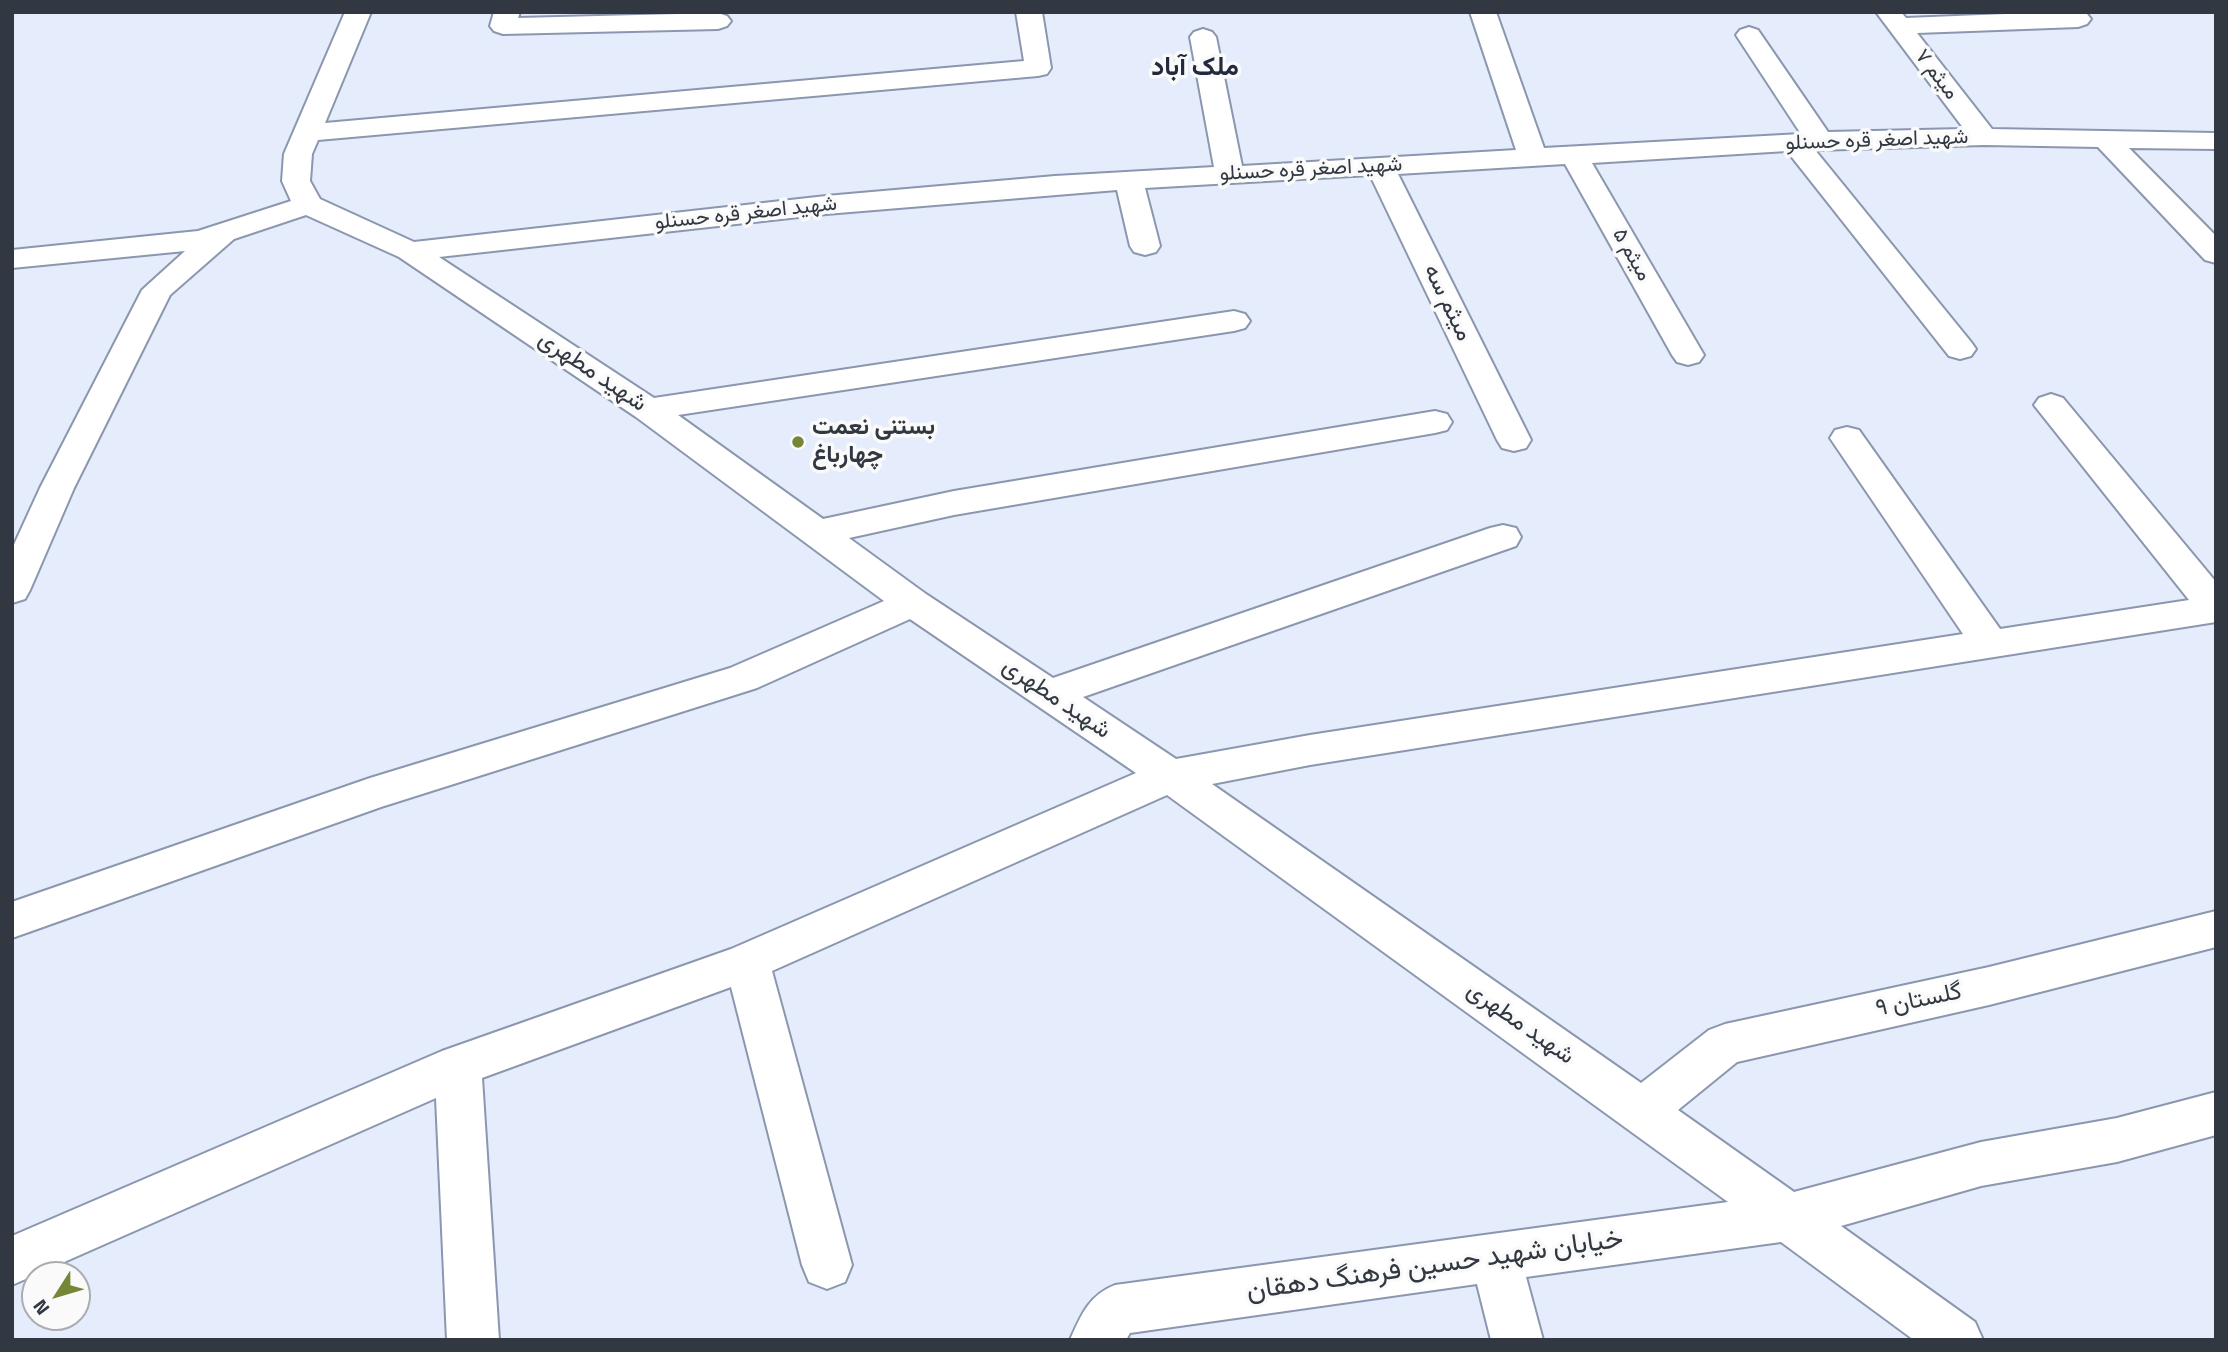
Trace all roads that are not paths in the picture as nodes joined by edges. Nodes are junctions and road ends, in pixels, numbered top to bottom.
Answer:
1 (358, 12) edge
2 (507, 12) edge
3 (1029, 12) edge
4 (1483, 12) edge
5 (1894, 19) edge
6 (2078, 19) dead end
7 (718, 21) dead end
8 (1749, 35) dead end
9 (1203, 37) dead end
10 (305, 133) junction
11 (1984, 137) junction
12 (2107, 141) junction
13 (2216, 141) edge
14 (1807, 142) junction
15 (1574, 156) junction
16 (1533, 158) junction
17 (1380, 166) junction
18 (1230, 175) junction
19 (1129, 181) junction
20 (309, 205) junction
21 (222, 235) junction
22 (1145, 246) dead end
23 (410, 251) junction
24 (2216, 254) edge
25 (12, 259) edge
26 (1234, 321) dead end
27 (1959, 349) dead end
28 (1688, 355) dead end
29 (2051, 405) dead end
30 (648, 409) junction
31 (1436, 422) dead end
32 (1847, 438) dead end
33 (1514, 440) dead end
34 (25, 532) edge
35 (817, 533) junction
36 (1503, 537) dead end
37 (12, 590) edge
38 (913, 603) junction
39 (2216, 609) edge
40 (1990, 644) junction
41 (1048, 694) junction
42 (1170, 776) junction
43 (12, 920) edge
44 (2216, 929) edge
45 (747, 962) junction
46 (458, 1066) junction
47 (1643, 1111) junction
48 (2216, 1113) edge
49 (1789, 1217) junction
50 (1496, 1258) junction
51 (12, 1261) edge
52 (827, 1265) dead end
53 (473, 1340) edge
54 (1096, 1340) edge
55 (1517, 1340) edge
56 (1957, 1340) edge

1 - 10 street
2 - 7 street
3 - 10 street
4 - 16 street
5 - 6 street
5 - 11 street, میثم ۷
8 - 14 street
9 - 18 street
10 - 20 street
11 - 12 street, شهید اصغر قره حسنلو
11 - 14 street, شهید اصغر قره حسنلو
12 - 13 street, شهید اصغر قره حسنلو
12 - 24 street
14 - 15 street, شهید اصغر قره حسنلو
14 - 27 street
15 - 16 street, شهید اصغر قره حسنلو
15 - 28 street, میثم ۵
16 - 17 street, شهید اصغر قره حسنلو
17 - 18 street, شهید اصغر قره حسنلو
17 - 33 street, میثم سه
18 - 19 street, شهید اصغر قره حسنلو
19 - 22 street
19 - 23 street, شهید اصغر قره حسنلو
20 - 21 street
20 - 23 street, شهید مطهری
21 - 25 street
21 - 34 street
23 - 30 street, شهید مطهری
26 - 30 street
29 - 39 street
30 - 35 street, شهید مطهری
31 - 35 street
32 - 40 street
34 - 37 street
35 - 38 street, شهید مطهری
36 - 41 street
38 - 41 street, شهید مطهری
38 - 43 street
39 - 40 street
40 - 42 street
41 - 42 street, شهید مطهری
42 - 45 street
42 - 47 street, شهید مطهری
44 - 47 street, گلستان ۹
45 - 46 street
45 - 52 street
46 - 51 street
46 - 53 street
47 - 49 street, شهید مطهری
48 - 49 street, خیابان شهید حسین فرهنگ دهقان
49 - 50 street, خیابان شهید حسین فرهنگ دهقان
49 - 56 street, شهید مطهری
50 - 54 street, خیابان شهید حسین فرهنگ دهقان
50 - 55 street

